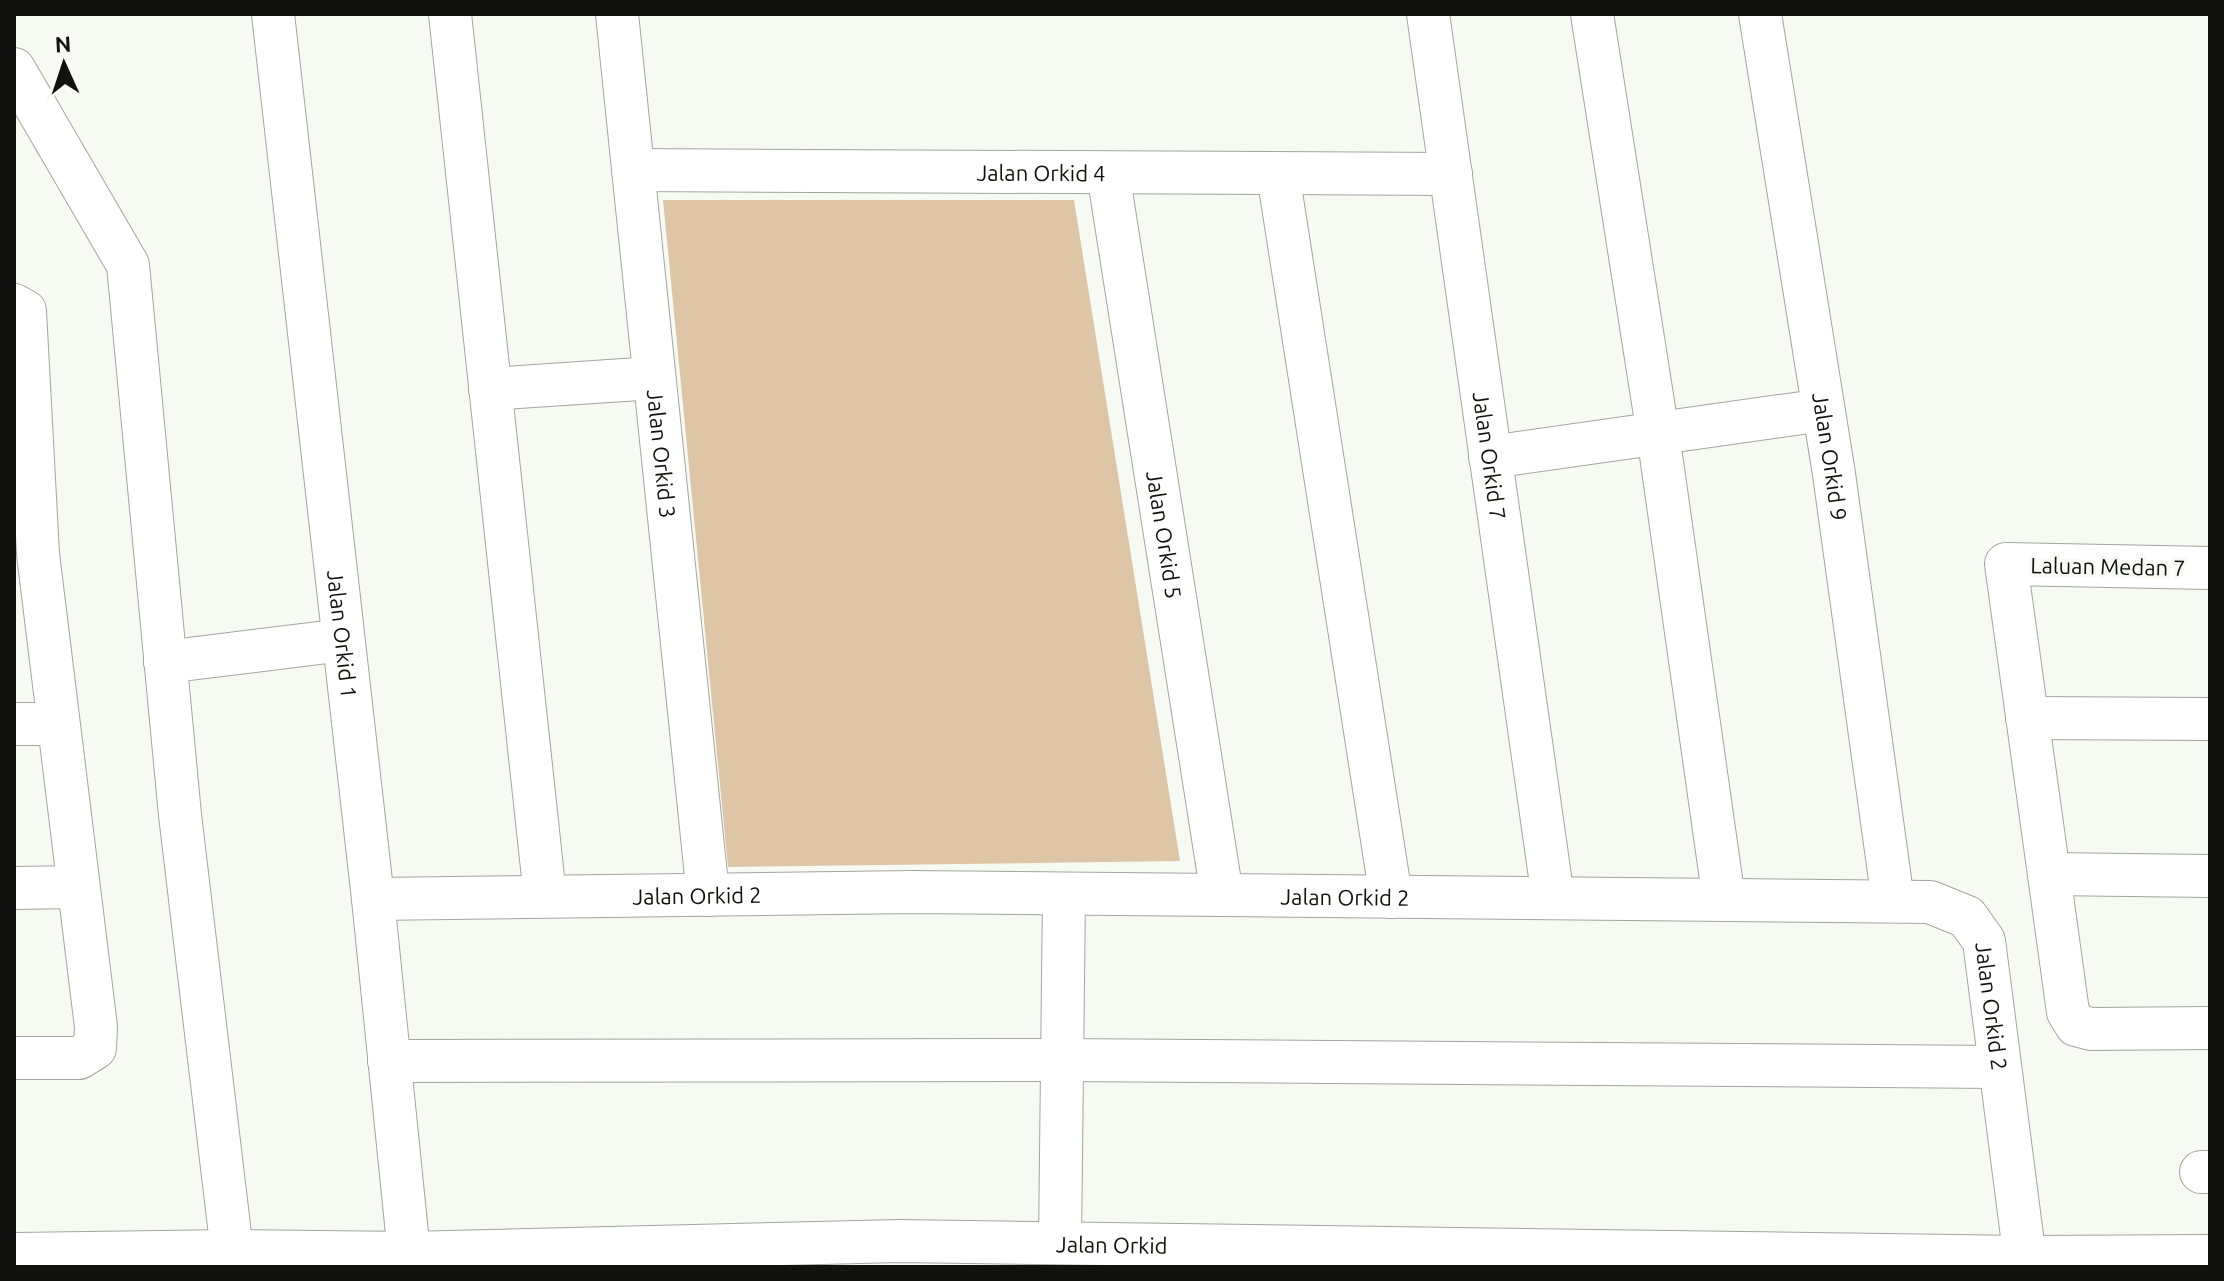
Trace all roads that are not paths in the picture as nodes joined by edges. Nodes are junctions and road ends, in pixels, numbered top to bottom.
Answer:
1 (273, 14) edge
2 (450, 14) edge
3 (617, 14) edge
4 (1428, 14) edge
5 (1592, 14) edge
6 (1760, 14) edge
7 (14, 69) edge
8 (633, 170) junction
9 (1108, 173) junction
10 (1278, 174) junction
11 (1451, 174) junction
12 (14, 305) edge
13 (654, 378) junction
14 (490, 389) junction
15 (1823, 410) junction
16 (1658, 434) junction
17 (1490, 457) junction
18 (26, 554) edge
19 (2210, 568) edge
20 (343, 640) junction
21 (165, 662) junction
22 (2027, 718) junction
23 (2210, 719) edge
24 (14, 724) edge
25 (58, 724) junction
26 (2049, 874) junction
27 (2210, 876) edge
28 (77, 887) junction
29 (14, 888) edge
30 (1064, 894) junction
31 (708, 895) junction
32 (1222, 895) junction
33 (545, 896) junction
34 (1391, 897) junction
35 (1553, 898) junction
36 (373, 899) junction
37 (1724, 900) junction
38 (1893, 901) junction
39 (2210, 1028) edge
40 (14, 1058) edge
41 (1062, 1060) junction
42 (389, 1061) junction
43 (2000, 1067) junction
44 (1060, 1243) junction
45 (232, 1251) junction
46 (409, 1253) junction
47 (14, 1254) edge
48 (900, 1254) edge
49 (2210, 1256) edge
50 (2025, 1262) edge
51 (2132, 1262) edge

1 - 20 street, Jalan Orkid 1
2 - 14 street
3 - 8 street, Jalan Orkid 3
4 - 11 street, Jalan Orkid 7
5 - 16 street
6 - 15 street, Jalan Orkid 9
7 - 21 street
8 - 9 street, Jalan Orkid 4
8 - 13 street, Jalan Orkid 3
9 - 10 street, Jalan Orkid 4
9 - 32 street, Jalan Orkid 5
10 - 11 street, Jalan Orkid 4
10 - 34 street
11 - 17 street, Jalan Orkid 7
12 - 18 street
13 - 14 street
13 - 31 street, Jalan Orkid 3
14 - 33 street
15 - 16 street
15 - 38 street, Jalan Orkid 9
16 - 17 street
16 - 37 street
17 - 35 street, Jalan Orkid 7
18 - 25 street
19 - 22 street, Laluan Medan 7
20 - 21 street
20 - 36 street, Jalan Orkid 1
21 - 45 street
22 - 23 street
22 - 26 street
24 - 25 street
25 - 28 street
26 - 27 street
26 - 39 street
28 - 29 street
28 - 40 street
30 - 31 street, Jalan Orkid 2
30 - 32 street, Jalan Orkid 2
30 - 41 street
31 - 33 street, Jalan Orkid 2
32 - 34 street, Jalan Orkid 2
33 - 36 street, Jalan Orkid 2
34 - 35 street, Jalan Orkid 2
35 - 37 street, Jalan Orkid 2
36 - 42 street, Jalan Orkid 1
37 - 38 street, Jalan Orkid 2
38 - 43 street, Jalan Orkid 2
41 - 42 street
41 - 43 street
41 - 44 street
42 - 46 street, Jalan Orkid 1
43 - 50 street, Jalan Orkid 2
44 - 48 street, Jalan Orkid
44 - 50 street, Jalan Orkid
45 - 46 street, Jalan Orkid
45 - 47 street, Jalan Orkid
46 - 48 street, Jalan Orkid
49 - 51 street, Jalan Orkid
50 - 51 street, Jalan Orkid

